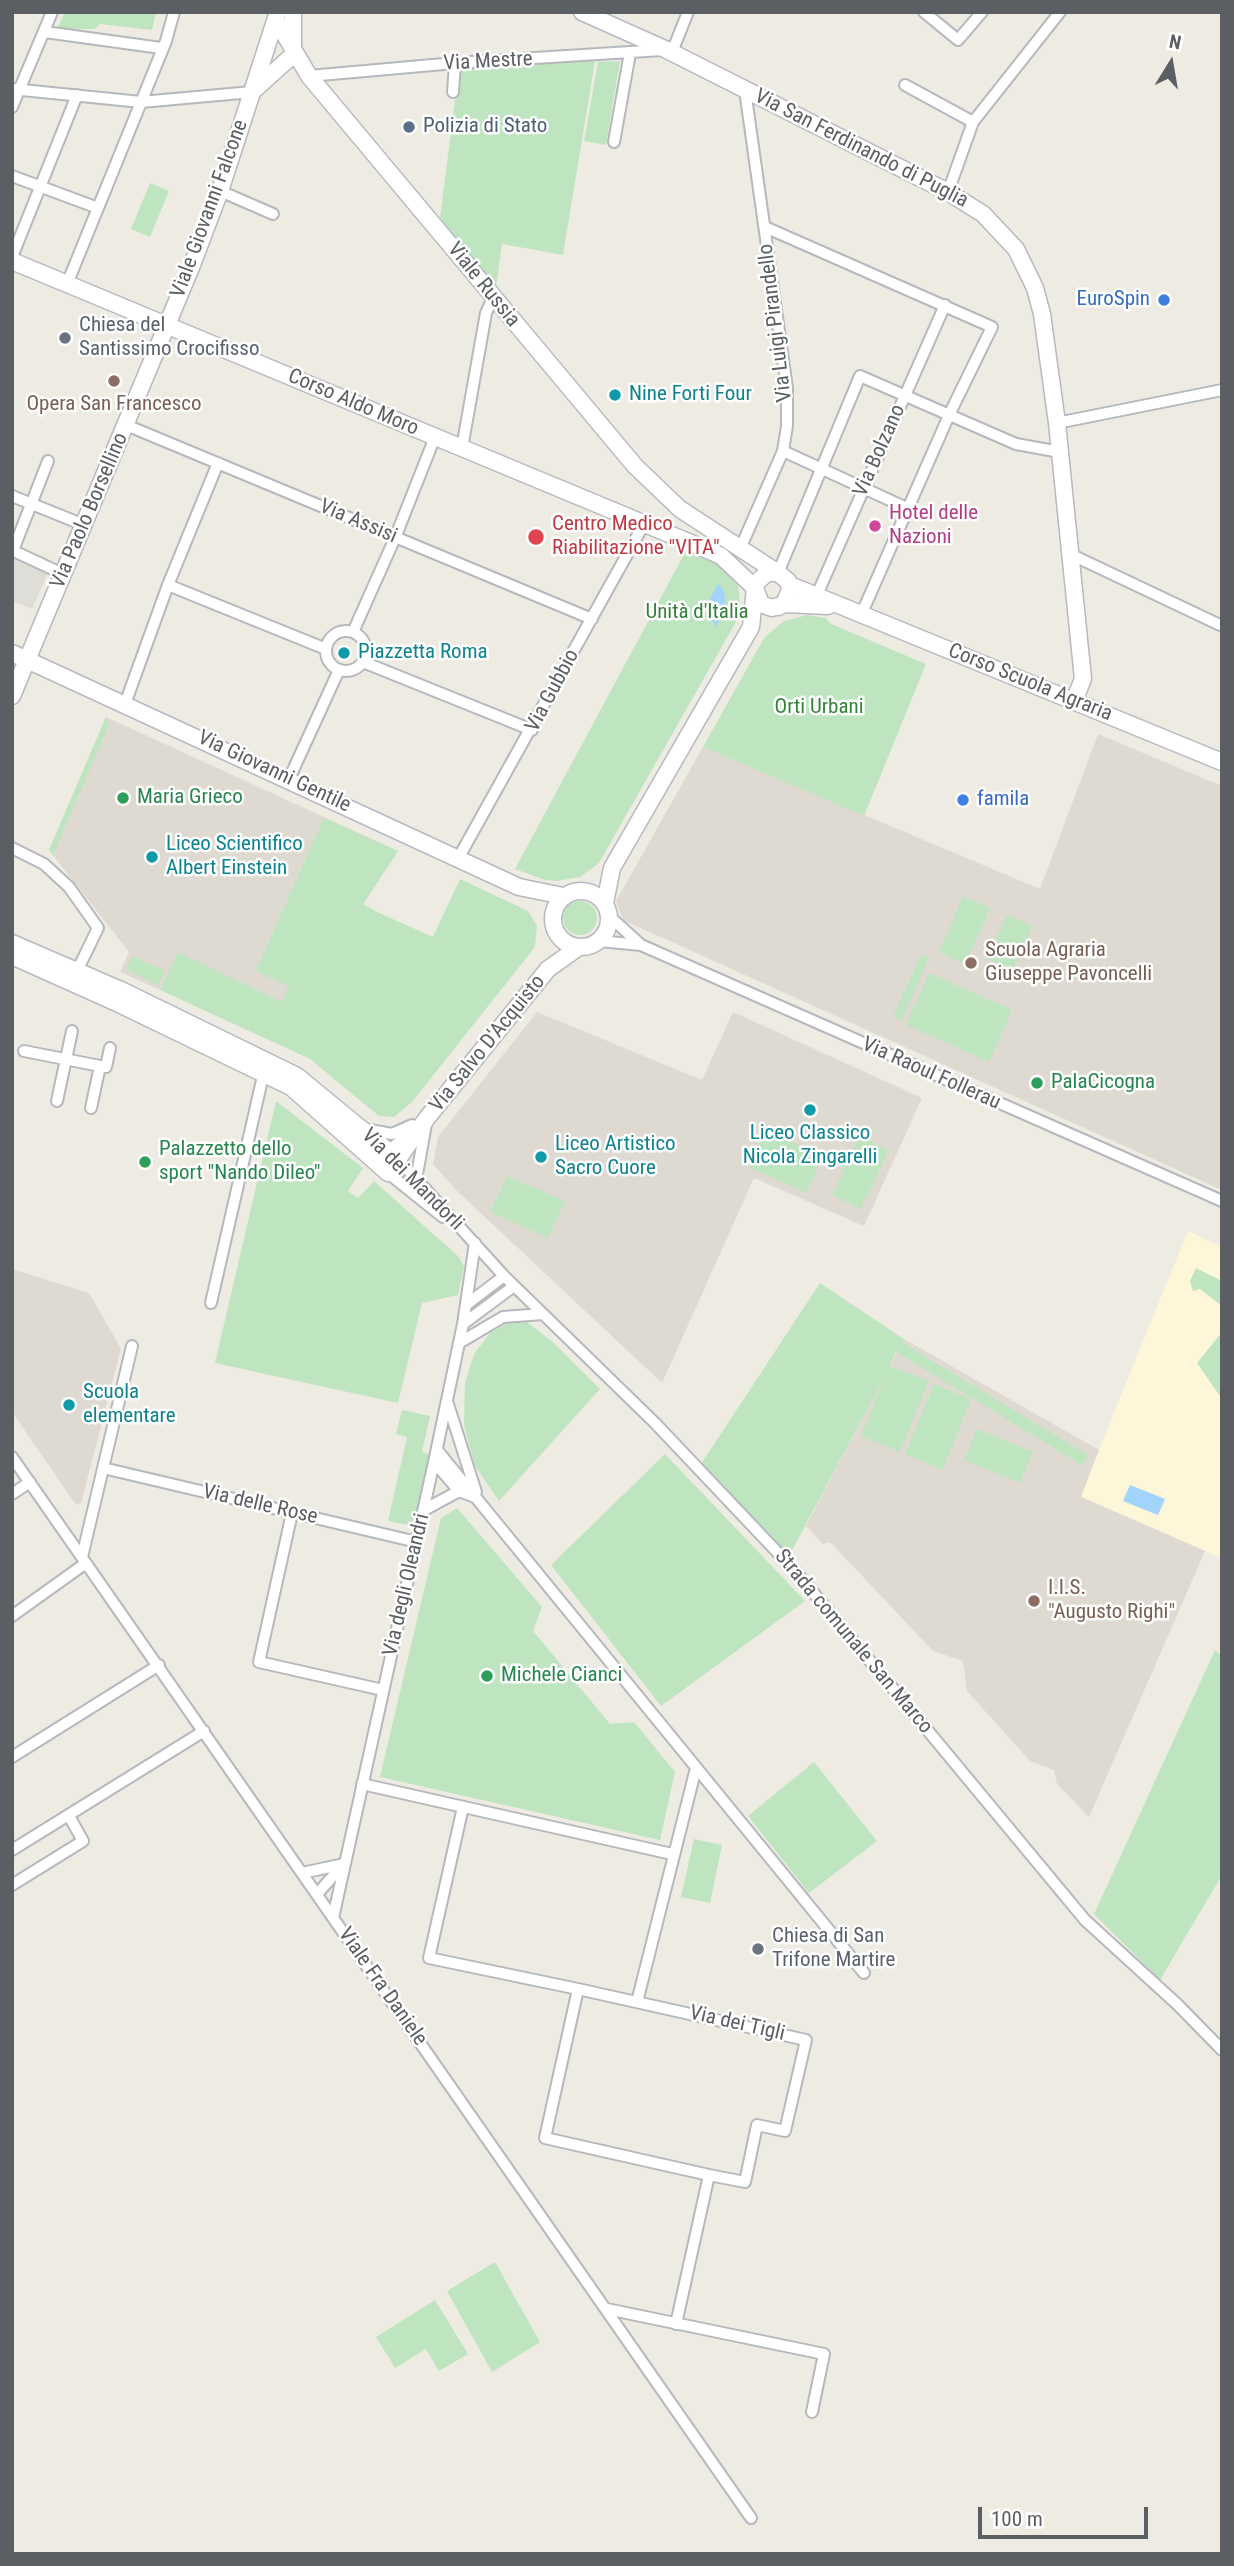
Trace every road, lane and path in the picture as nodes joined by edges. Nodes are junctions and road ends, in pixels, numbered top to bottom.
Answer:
1 (52, 12) edge
2 (174, 12) edge
3 (293, 12) edge
4 (582, 12) edge
5 (688, 12) edge
6 (924, 12) edge
7 (982, 12) edge
8 (1056, 14) edge
9 (277, 16) edge
10 (45, 32) junction
11 (161, 48) junction
12 (669, 51) junction
13 (630, 53) junction
14 (294, 54) junction
15 (455, 63) junction
16 (309, 76) junction
17 (905, 85) dead end
18 (16, 90) edge
19 (745, 90) junction
20 (252, 92) junction
21 (453, 92) dead end
22 (77, 95) junction
23 (141, 102) junction
24 (12, 107) edge
25 (973, 122) junction
26 (614, 142) dead end
27 (12, 176) edge
28 (41, 187) junction
29 (219, 191) junction
30 (948, 192) junction
31 (98, 208) junction
32 (273, 214) dead end
33 (765, 227) junction
34 (12, 259) edge
35 (66, 284) junction
36 (493, 298) junction
37 (944, 304) junction
38 (167, 326) junction
39 (1222, 390) edge
40 (905, 395) junction
41 (950, 414) junction
42 (1057, 423) junction
43 (126, 425) junction
44 (435, 437) junction
45 (462, 448) junction
46 (783, 451) junction
47 (1060, 452) junction
48 (48, 461) dead end
49 (218, 463) junction
50 (820, 469) junction
51 (863, 489) junction
52 (12, 496) edge
53 (31, 504) junction
54 (680, 509) junction
55 (909, 509) junction
56 (644, 524) junction
57 (84, 525) junction
58 (396, 538) junction
59 (687, 542) junction
60 (740, 549) junction
61 (16, 550) edge
62 (1070, 554) junction
63 (63, 574) junction
64 (783, 574) junction
65 (168, 585) junction
66 (755, 588) junction
67 (816, 597) junction
68 (784, 604) junction
69 (837, 607) junction
70 (861, 615) junction
71 (592, 619) junction
72 (1220, 625) dead end
73 (751, 627) junction
74 (353, 632) junction
75 (326, 649) junction
76 (20, 656) edge
77 (363, 662) junction
78 (339, 670) junction
79 (12, 696) edge
80 (1074, 701) junction
81 (125, 704) junction
82 (532, 730) junction
83 (1222, 762) edge
84 (289, 779) junction
85 (12, 848) edge
86 (459, 857) junction
87 (611, 868) junction
88 (519, 887) junction
89 (582, 890) junction
90 (563, 896) junction
91 (607, 910) junction
92 (552, 914) junction
93 (556, 934) junction
94 (598, 941) junction
95 (12, 943) edge
96 (641, 944) junction
97 (579, 947) junction
98 (12, 956) edge
99 (548, 969) junction
100 (77, 971) junction
101 (72, 1031) dead end
102 (110, 1048) dead end
103 (24, 1051) dead end
104 (66, 1059) junction
105 (100, 1066) junction
106 (265, 1067) junction
107 (57, 1101) dead end
108 (91, 1108) dead end
109 (427, 1118) junction
110 (363, 1129) junction
111 (387, 1161) junction
112 (416, 1180) junction
113 (1222, 1202) edge
114 (475, 1242) junction
115 (504, 1276) junction
116 (514, 1286) junction
117 (211, 1303) dead end
118 (466, 1305) junction
119 (543, 1314) junction
120 (463, 1324) junction
121 (459, 1343) junction
122 (132, 1346) dead end
123 (447, 1400) junction
124 (435, 1456) junction
125 (12, 1457) edge
126 (103, 1468) junction
127 (30, 1482) junction
128 (459, 1491) junction
129 (12, 1494) edge
130 (478, 1498) junction
131 (424, 1510) junction
132 (292, 1513) junction
133 (67, 1535) junction
134 (87, 1537) junction
135 (417, 1542) junction
136 (81, 1556) junction
137 (12, 1616) edge
138 (159, 1665) junction
139 (383, 1690) junction
140 (204, 1731) junction
141 (12, 1757) edge
142 (696, 1768) junction
143 (362, 1784) junction
144 (463, 1807) junction
145 (69, 1816) junction
146 (12, 1850) edge
147 (672, 1854) junction
148 (344, 1864) junction
149 (302, 1873) junction
150 (12, 1885) edge
151 (317, 1894) junction
152 (333, 1918) junction
153 (864, 1973) dead end
154 (578, 1989) junction
155 (637, 2002) junction
156 (1222, 2050) edge
157 (709, 2175) junction
158 (607, 2309) junction
159 (676, 2324) junction
160 (812, 2412) dead end
161 (751, 2518) dead end

1 - 10 street
2 - 11 street
3 - 14 street
4 - 12 street, Via San Ferdinando di Puglia
5 - 12 street
6 - 7 street
8 - 25 street
9 - 14 street, Viale Giovanni Falcone
9 - 20 street, Viale Giovanni Falcone
10 - 11 street
10 - 18 street
11 - 23 street
12 - 13 street, Via Mestre
12 - 19 street, Via San Ferdinando di Puglia
13 - 15 street, Via Mestre
13 - 26 street
14 - 16 street, Viale Russia
14 - 20 street, Viale Giovanni Falcone
15 - 16 street, Via Mestre
15 - 21 street
16 - 36 street, Viale Russia
17 - 25 street
18 - 22 street
18 - 24 street
19 - 30 street, Via San Ferdinando di Puglia
19 - 33 street, Via Luigi Pirandello
20 - 23 street
20 - 29 street, Viale Giovanni Falcone
22 - 23 street
22 - 28 street
23 - 31 street
25 - 30 street
27 - 28 street
28 - 31 street
28 - 34 street
29 - 32 street
29 - 38 street, Viale Giovanni Falcone
30 - 42 street, Via San Ferdinando di Puglia
31 - 35 street
33 - 37 street
33 - 46 street, Via Luigi Pirandello
34 - 35 street, Corso Aldo Moro
35 - 38 street, Corso Aldo Moro
36 - 45 street
36 - 54 street, Viale Russia
37 - 40 street, Via Bolzano
37 - 41 street
38 - 43 street, Via Paolo Borsellino
38 - 44 street, Corso Aldo Moro
39 - 42 street
40 - 41 street
40 - 50 street
40 - 51 street, Via Bolzano
41 - 47 street
41 - 55 street
42 - 47 street, Via San Ferdinando di Puglia
43 - 49 street, Via Assisi
43 - 57 street, Via Paolo Borsellino
44 - 45 street, Corso Aldo Moro
44 - 58 street
45 - 56 street, Corso Aldo Moro
46 - 50 street
46 - 60 street, Via Luigi Pirandello
47 - 62 street, Via San Ferdinando di Puglia
48 - 53 street
49 - 58 street, Via Assisi
49 - 65 street
50 - 51 street
50 - 64 street
51 - 55 street
51 - 67 street, Via Bolzano
52 - 53 street
53 - 57 street
53 - 61 street
54 - 59 street
54 - 60 street, Viale Russia
55 - 70 street
56 - 59 street, Corso Aldo Moro
56 - 71 street, Via Gubbio
57 - 63 street, Via Paolo Borsellino
58 - 71 street, Via Assisi
58 - 74 street
59 - 66 street, Corso Aldo Moro
60 - 64 street, Viale Russia
61 - 63 street
62 - 72 street
62 - 80 street, Via San Ferdinando di Puglia
63 - 76 street, Via Paolo Borsellino
64 - 66 street
64 - 67 street, Corso Scuola Agraria
64 - 68 street
65 - 75 street
65 - 81 street
66 - 68 street
66 - 73 street
67 - 69 street, Corso Scuola Agraria
68 - 69 street, Corso Scuola Agraria
68 - 73 street
69 - 70 street, Corso Scuola Agraria
70 - 80 street, Corso Scuola Agraria
71 - 82 street, Via Gubbio
73 - 87 street
74 - 75 street
74 - 77 street
75 - 78 street
76 - 79 street, Via Paolo Borsellino
76 - 81 street, Via Giovanni Gentile
77 - 78 street
77 - 82 street
78 - 84 street
80 - 83 street, Corso Scuola Agraria
81 - 84 street, Via Giovanni Gentile
82 - 86 street, Via Gubbio
84 - 86 street, Via Giovanni Gentile
85 - 100 street
86 - 88 street, Via Giovanni Gentile
87 - 89 street
87 - 91 street
88 - 90 street, Via Giovanni Gentile
88 - 92 street, Via Giovanni Gentile
89 - 90 street
89 - 91 street
90 - 92 street
91 - 94 street
91 - 96 street, Via Raoul Follerau
92 - 93 street
93 - 97 street
93 - 99 street, Via Salvo D'Acquisto
94 - 96 street, Via Raoul Follerau
94 - 97 street
95 - 100 street, Via dei Mandorli
96 - 113 street, Via Raoul Follerau
97 - 99 street, Via Salvo D'Acquisto
98 - 106 street, Via dei Mandorli
99 - 109 street, Via Salvo D'Acquisto
100 - 106 street, Via dei Mandorli
101 - 104 street
102 - 105 street
103 - 104 street
104 - 105 street
104 - 107 street
105 - 108 street
106 - 110 street, Via dei Mandorli
106 - 111 street, Via dei Mandorli
106 - 117 street
109 - 110 street
109 - 111 street, Via Salvo D'Acquisto
109 - 112 street
110 - 111 street, Via dei Mandorli
111 - 112 street, Via dei Mandorli
111 - 114 street, Via dei Mandorli
112 - 114 street, Via dei Mandorli
114 - 115 street, Strada comunale San Marco
114 - 118 street, Via degli Oleandri
115 - 116 street, Strada comunale San Marco
115 - 118 street
116 - 119 street, Strada comunale San Marco
116 - 120 street
118 - 120 street, Via degli Oleandri
119 - 121 street
119 - 156 street, Strada comunale San Marco
120 - 121 street, Via degli Oleandri
121 - 123 street, Via degli Oleandri
122 - 126 street
123 - 124 street, Via degli Oleandri
123 - 130 street
124 - 128 street
124 - 130 street
124 - 131 street, Via degli Oleandri
125 - 127 street, Viale Fra Daniele
126 - 132 street, Via delle Rose
126 - 134 street
127 - 129 street
127 - 133 street, Viale Fra Daniele
128 - 130 street
128 - 131 street
130 - 142 street
131 - 135 street, Via degli Oleandri
132 - 135 street, Via delle Rose
132 - 139 street
133 - 134 street
133 - 136 street, Viale Fra Daniele
134 - 136 street
135 - 139 street, Via degli Oleandri
136 - 137 street
136 - 138 street, Viale Fra Daniele
138 - 140 street, Viale Fra Daniele
138 - 141 street
139 - 143 street, Via degli Oleandri
140 - 145 street
140 - 149 street, Viale Fra Daniele
142 - 147 street
142 - 153 street
143 - 144 street
143 - 148 street, Via degli Oleandri
144 - 147 street
144 - 154 street, Via dei Tigli
145 - 146 street
145 - 150 street
147 - 155 street
148 - 149 street
148 - 151 street
148 - 152 street, Via degli Oleandri
149 - 151 street, Viale Fra Daniele
151 - 152 street, Viale Fra Daniele
152 - 158 street, Viale Fra Daniele
154 - 155 street, Via dei Tigli
154 - 157 street, Via dei Tigli
155 - 157 street, Via dei Tigli
157 - 159 street
158 - 159 street
158 - 161 street, Viale Fra Daniele
159 - 160 street

